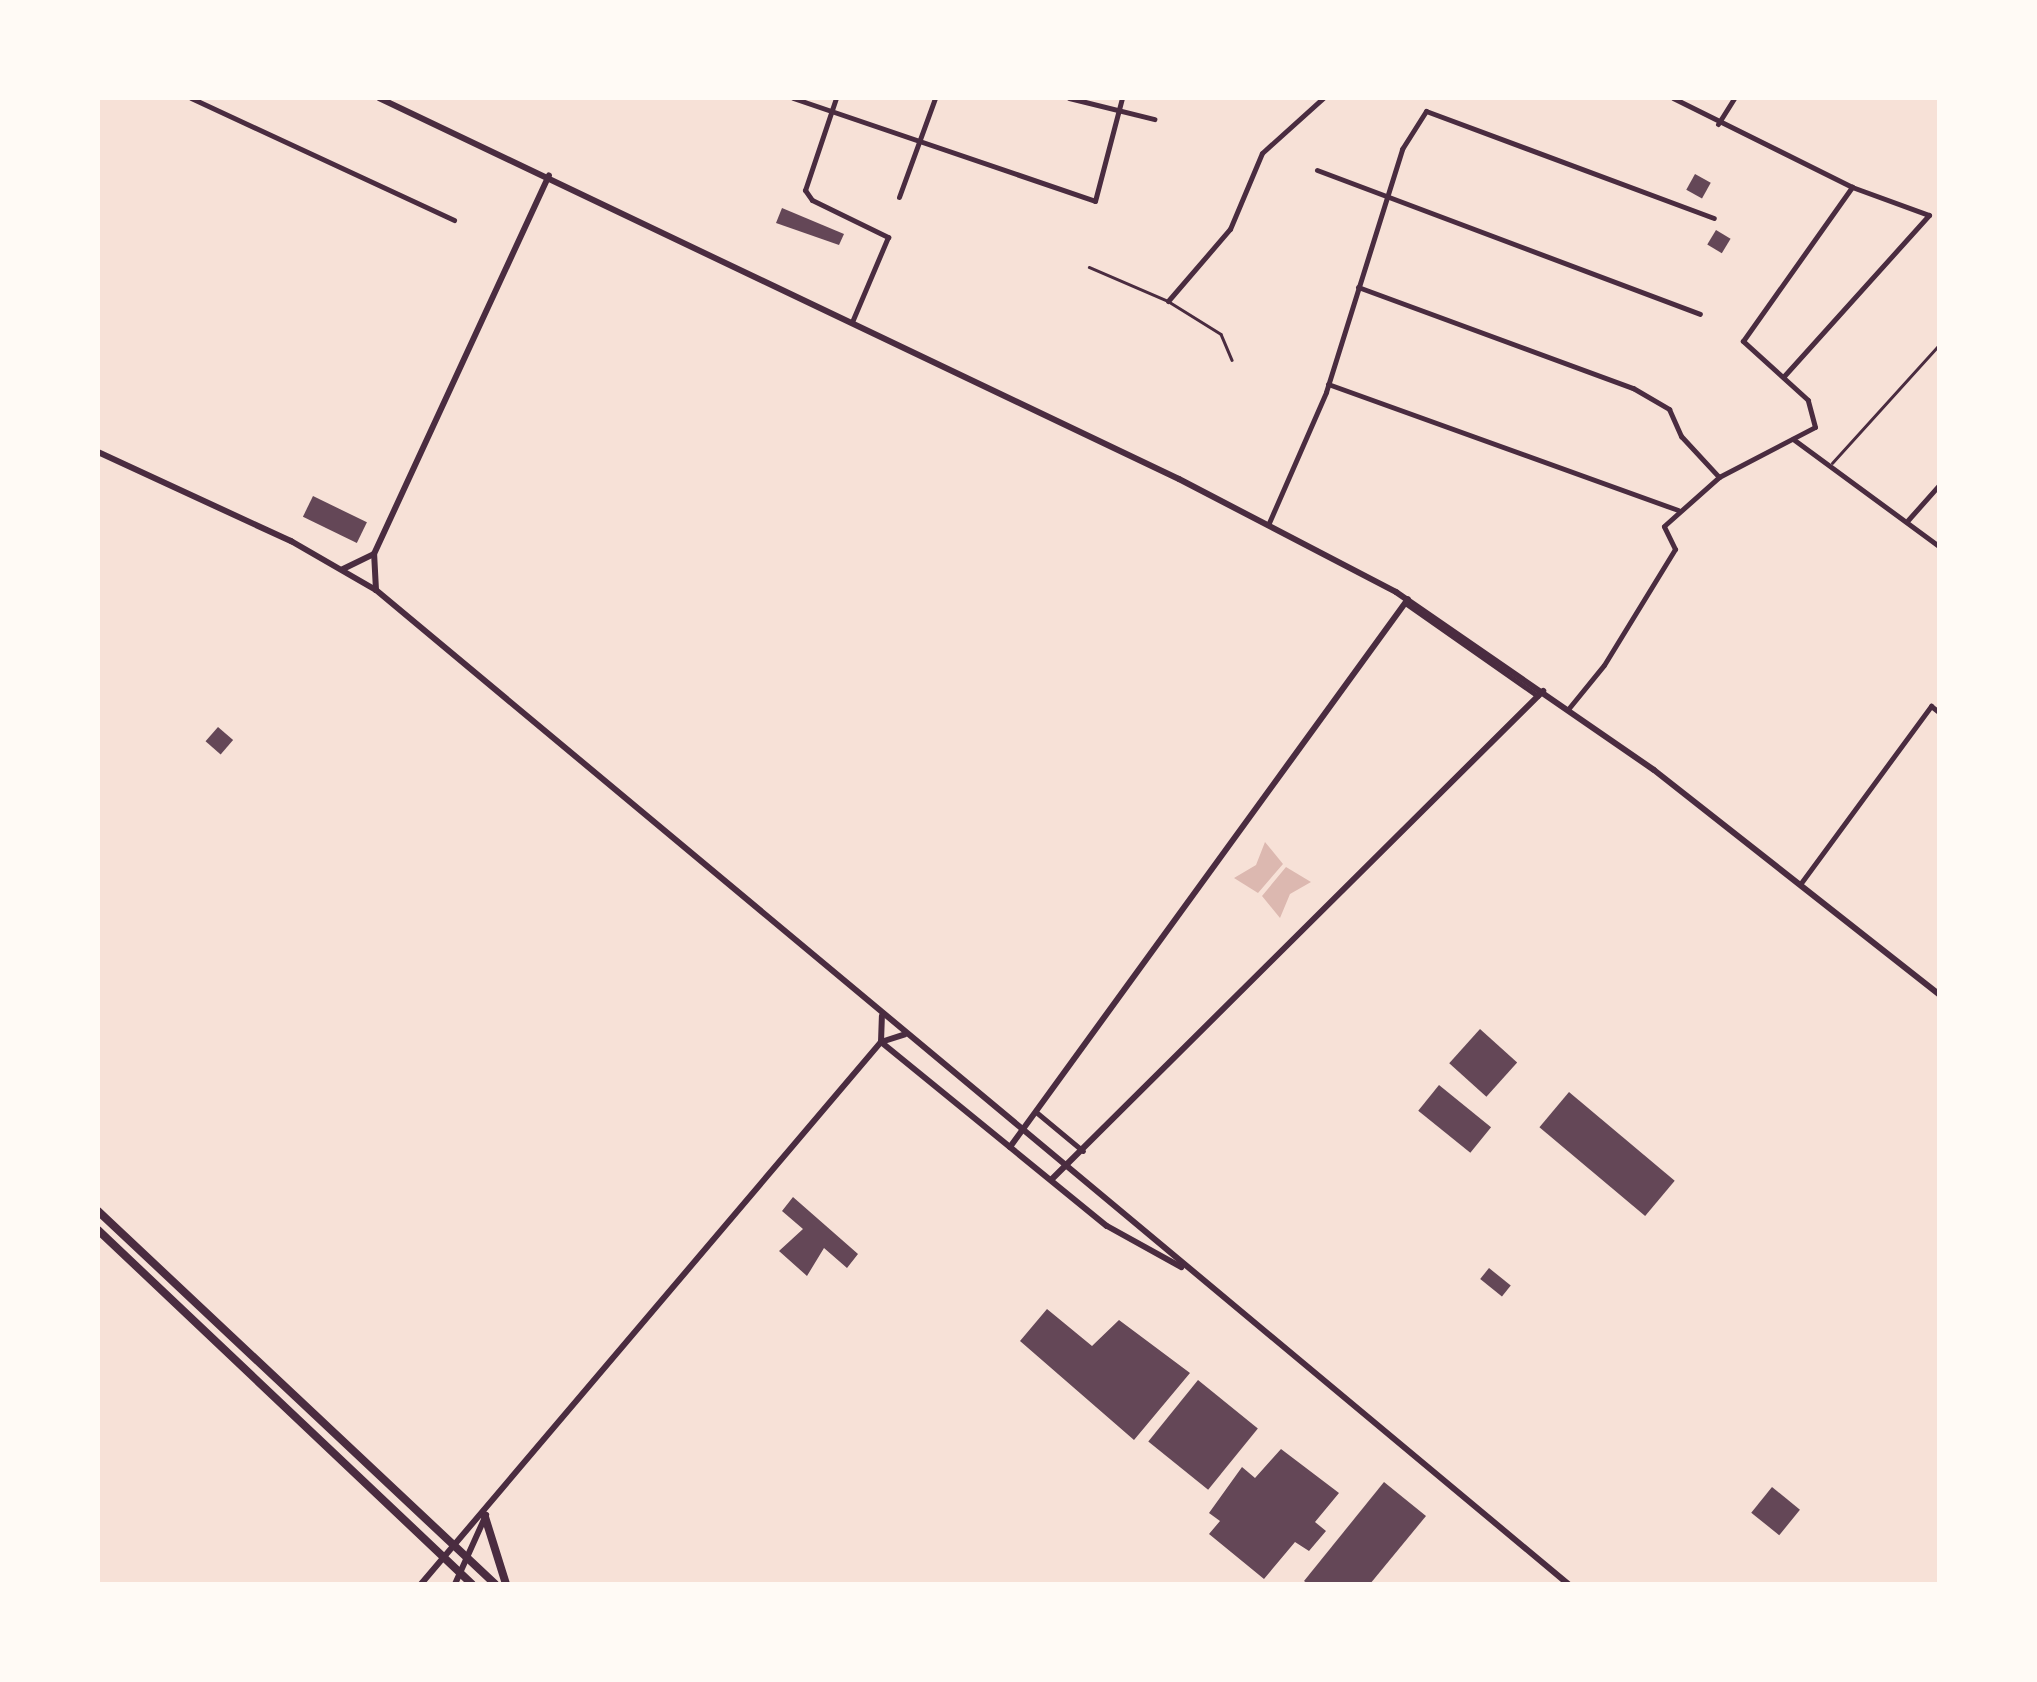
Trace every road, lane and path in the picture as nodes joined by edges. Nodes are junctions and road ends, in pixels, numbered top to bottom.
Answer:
1 (191, 98) edge
2 (380, 98) edge
3 (793, 98) edge
4 (836, 98) edge
5 (935, 98) edge
6 (1068, 98) edge
7 (1122, 98) edge
8 (1322, 98) edge
9 (1673, 98) edge
10 (1734, 98) edge
11 (831, 111) junction
12 (1118, 112) junction
13 (1154, 119) dead end
14 (1718, 124) junction
15 (919, 142) junction
16 (1317, 170) dead end
17 (549, 176) junction
18 (1852, 188) junction
19 (899, 197) dead end
20 (1386, 199) junction
21 (1714, 218) dead end
22 (454, 220) dead end
23 (1089, 267) dead end
24 (1358, 288) junction
25 (1168, 301) junction
26 (1700, 314) dead end
27 (852, 322) junction
28 (1940, 344) edge
29 (1232, 360) dead end
30 (1783, 377) junction
31 (1328, 384) junction
32 (1793, 439) junction
33 (98, 452) edge
34 (1831, 464) junction
35 (1719, 476) junction
36 (1940, 484) edge
37 (1678, 510) junction
38 (1908, 520) junction
39 (1268, 525) junction
40 (1940, 547) edge
41 (374, 554) junction
42 (343, 569) junction
43 (376, 590) junction
44 (1407, 601) junction
45 (1541, 694) junction
46 (1569, 708) junction
47 (1940, 713) edge
48 (1801, 883) junction
49 (1940, 995) edge
50 (882, 1015) junction
51 (905, 1034) junction
52 (881, 1042) junction
53 (1036, 1112) junction
54 (1023, 1130) junction
55 (1010, 1147) junction
56 (1083, 1151) junction
57 (1066, 1166) junction
58 (1051, 1180) junction
59 (98, 1211) edge
60 (98, 1230) edge
61 (1196, 1275) junction
62 (487, 1513) junction
63 (451, 1548) junction
64 (442, 1558) junction
65 (466, 1562) junction
66 (460, 1575) junction
67 (421, 1584) edge
68 (455, 1584) edge
69 (472, 1584) edge
70 (494, 1584) edge
71 (506, 1584) edge
72 (1568, 1584) edge

1 - 22 street
2 - 17 street
3 - 11 street
4 - 11 street
5 - 15 street
6 - 12 street
7 - 12 street
8 - 25 street
9 - 14 street
10 - 14 street
11 - 15 street
11 - 27 street
12 - 13 street
12 - 15 street
14 - 18 street
15 - 19 street
16 - 20 street
17 - 27 street
17 - 41 street
18 - 30 street
18 - 30 street
20 - 21 street
20 - 24 street
20 - 26 street
23 - 25 lane
24 - 31 street
24 - 35 street
25 - 29 lane
27 - 39 street
28 - 34 lane
30 - 32 street
31 - 37 street
31 - 39 street
32 - 34 street
32 - 35 street
33 - 42 street
34 - 38 street
35 - 37 street
36 - 38 street
37 - 46 street
38 - 40 street
39 - 44 street
41 - 42 street
41 - 43 street
42 - 43 street
43 - 50 street
44 - 45 street
44 - 53 street
45 - 46 street
45 - 56 street
46 - 48 street
47 - 48 street
48 - 49 street
50 - 51 street
50 - 52 street
51 - 52 street
51 - 54 street
52 - 55 street
52 - 62 street
53 - 54 street
53 - 56 street
54 - 55 street
54 - 57 street
55 - 58 street
56 - 57 street
57 - 58 street
57 - 61 street
58 - 61 street
59 - 63 main road
60 - 64 main road
61 - 72 street
62 - 63 street
62 - 65 street
62 - 71 main road
63 - 64 street
63 - 65 main road
64 - 66 main road
64 - 67 street
65 - 66 street
65 - 70 main road
66 - 68 street
66 - 69 main road

